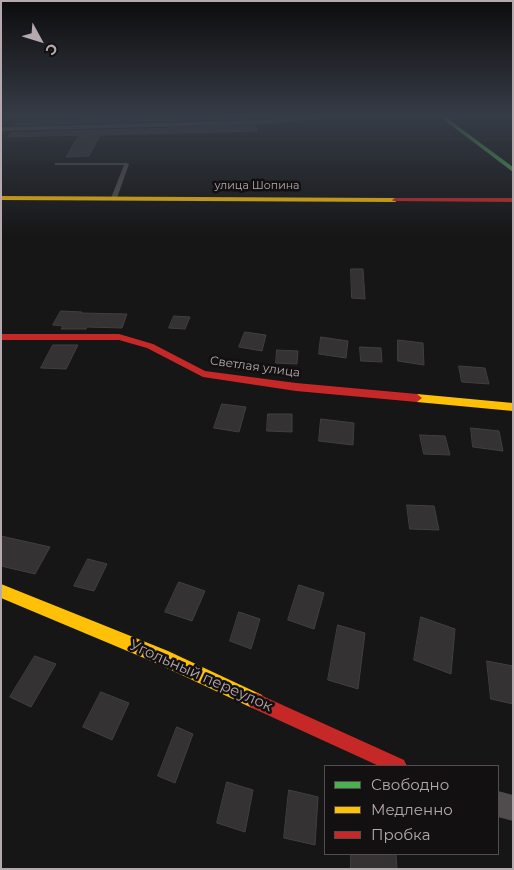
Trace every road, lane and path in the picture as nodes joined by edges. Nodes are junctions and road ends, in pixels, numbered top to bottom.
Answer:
1 (495, 157) edge
2 (57, 164) dead end
3 (513, 170) edge
4 (1, 198) edge
5 (114, 198) junction
6 (513, 200) edge
7 (1, 337) edge
8 (513, 407) edge
9 (1, 591) edge
10 (396, 765) edge
11 (499, 804) edge
12 (513, 808) edge

1 - 3 street
2 - 5 lane
4 - 5 street, улица Шопина
5 - 6 street, улица Шопина
7 - 8 street, Светлая улица
9 - 10 street, Угольный переулок
11 - 12 street

